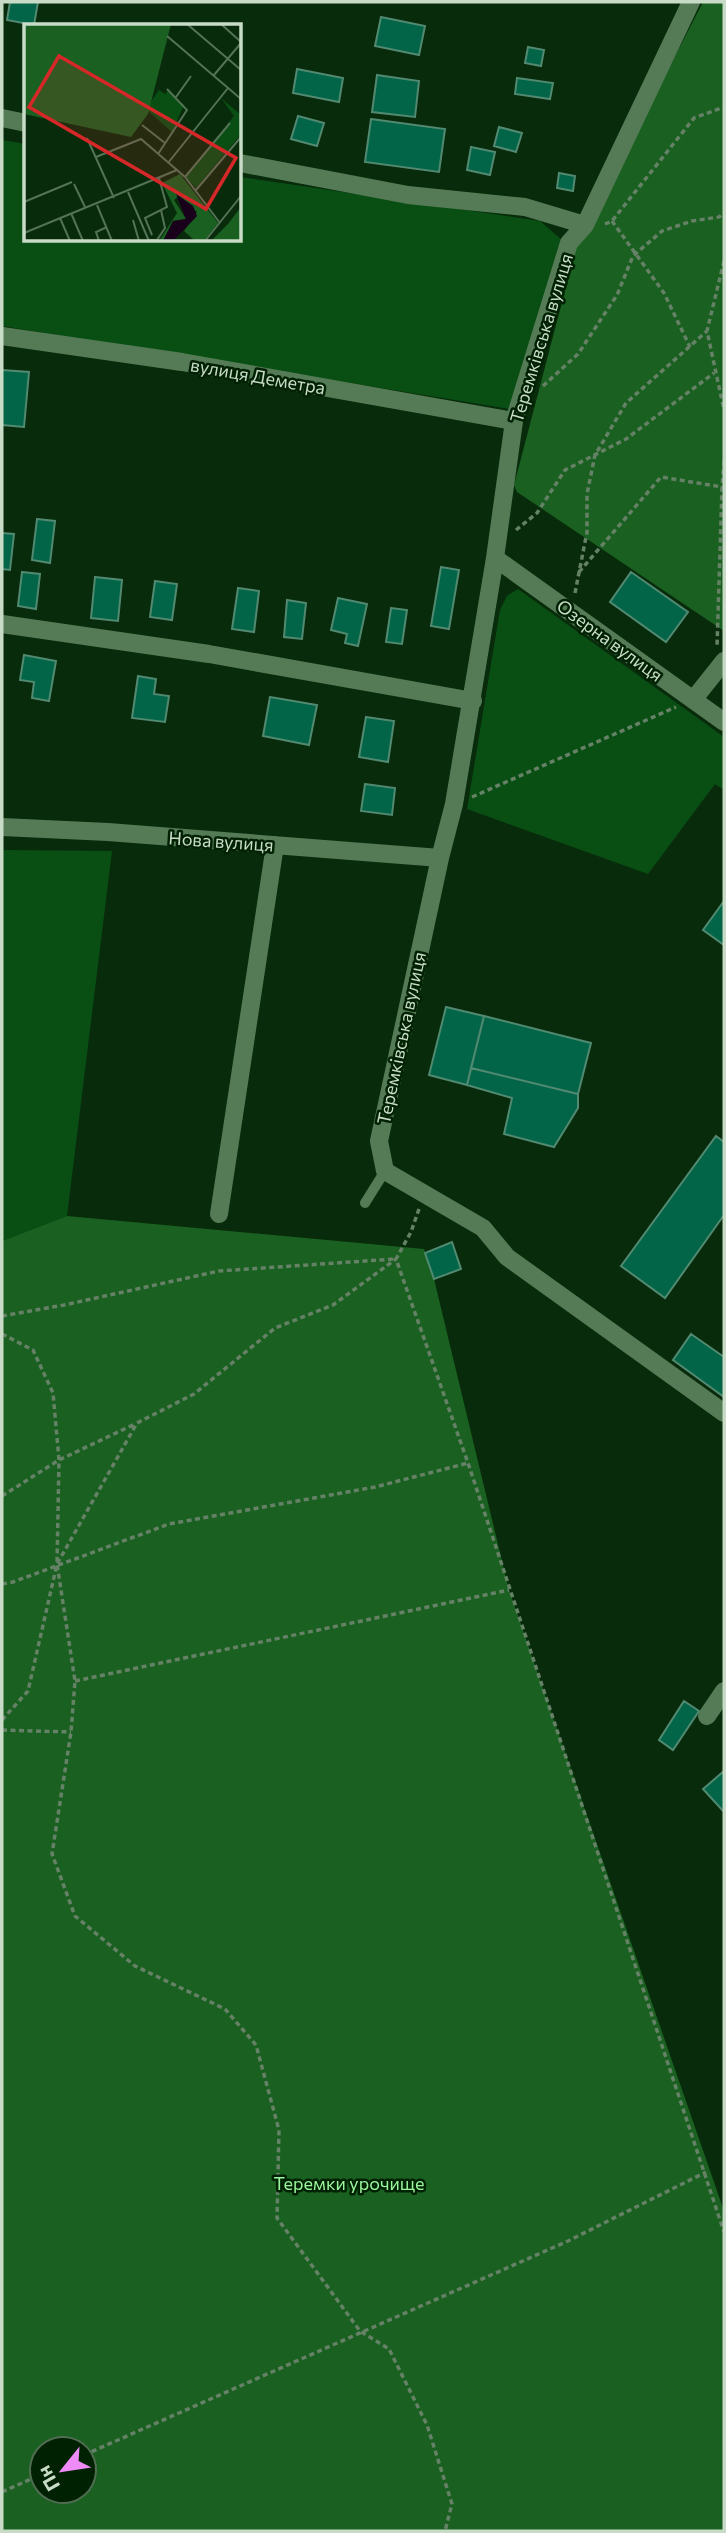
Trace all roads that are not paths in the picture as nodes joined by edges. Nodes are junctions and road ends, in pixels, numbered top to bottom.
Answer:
1 (691, 2) edge
2 (2, 118) edge
3 (24, 123) edge
4 (242, 163) edge
5 (593, 226) junction
6 (2, 336) edge
7 (515, 416) junction
8 (496, 551) junction
9 (2, 624) edge
10 (721, 666) edge
11 (693, 699) junction
12 (472, 701) junction
13 (724, 722) edge
14 (2, 827) edge
15 (275, 845) junction
16 (440, 858) junction
17 (385, 1171) junction
18 (365, 1203) dead end
19 (219, 1214) dead end
20 (724, 1413) edge
21 (724, 1691) edge
22 (707, 1716) dead end

1 - 5 street, Теремківська вулиця
2 - 3 street
4 - 5 street
5 - 7 street, Теремківська вулиця
6 - 7 street, вулиця Деметра
7 - 8 street, Теремківська вулиця
8 - 11 street, Озерна вулиця
8 - 12 street, Теремківська вулиця
9 - 12 street
10 - 11 street
11 - 13 street, Озерна вулиця
12 - 16 street, Теремківська вулиця
14 - 15 street, Нова вулиця
15 - 16 street, Нова вулиця
15 - 19 street
16 - 17 street, Теремківська вулиця
17 - 18 lane
17 - 20 street
21 - 22 street

